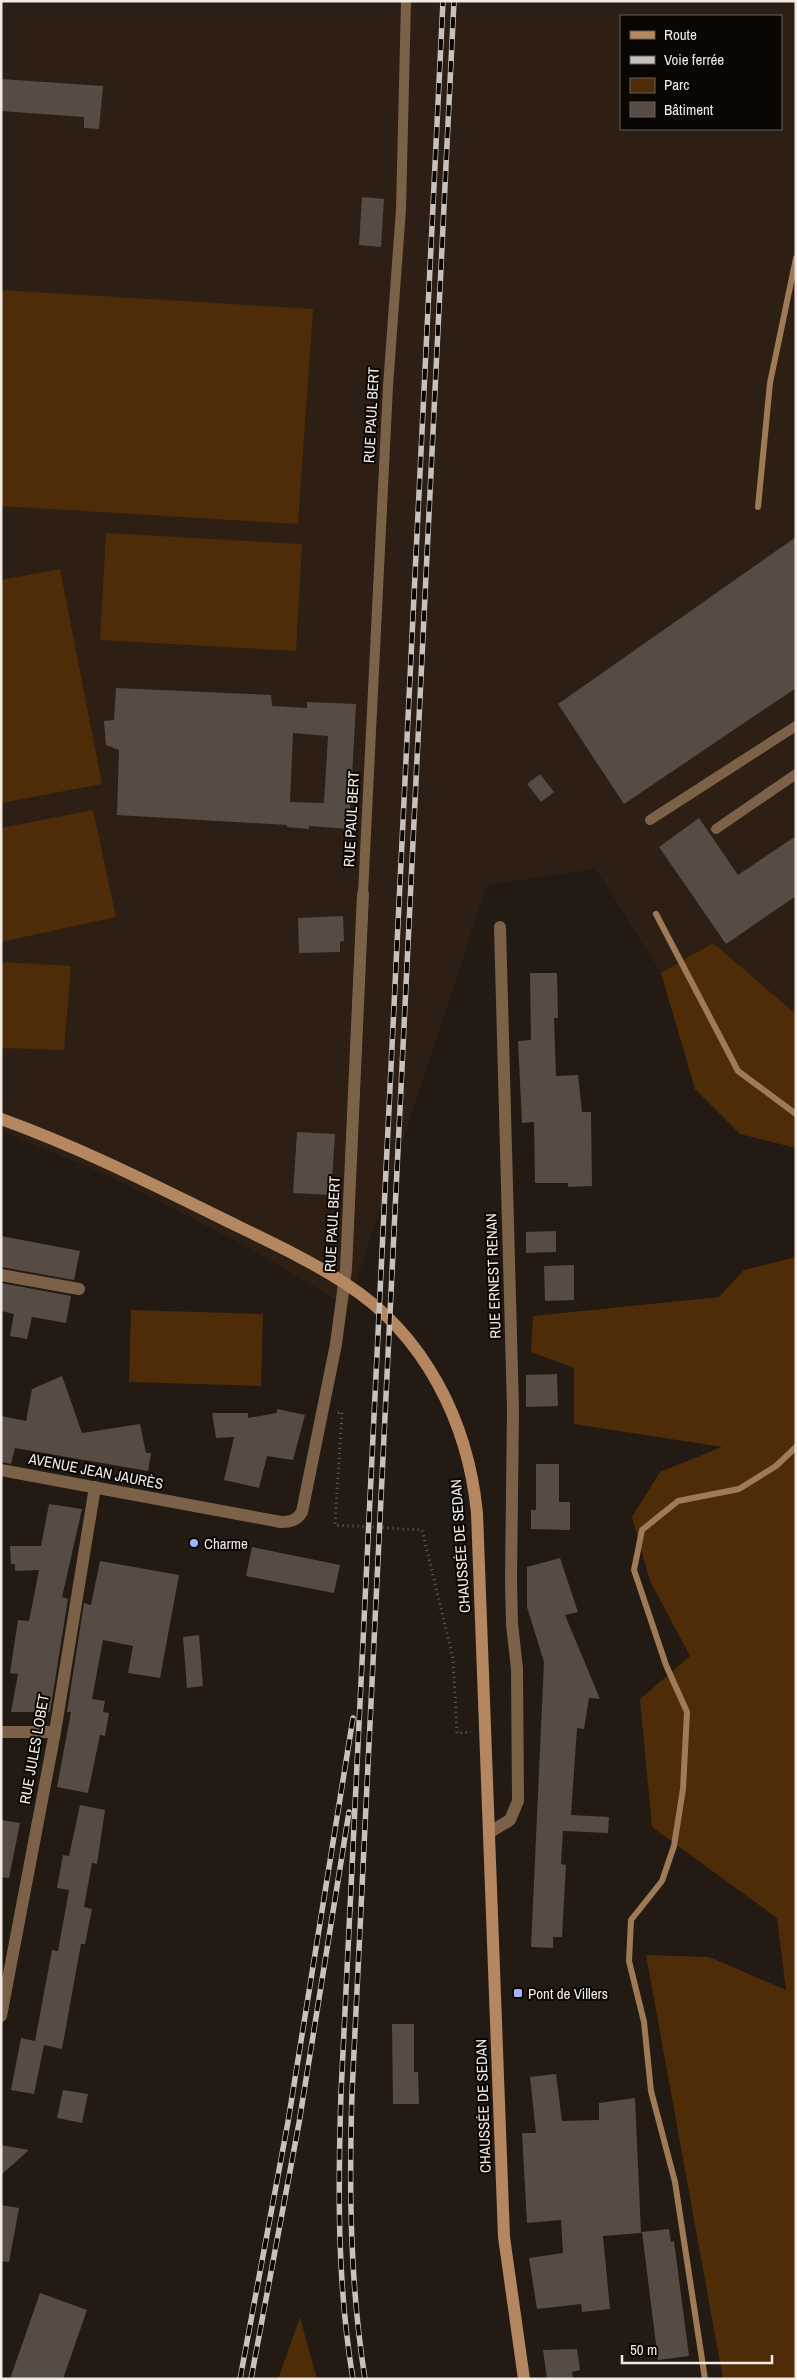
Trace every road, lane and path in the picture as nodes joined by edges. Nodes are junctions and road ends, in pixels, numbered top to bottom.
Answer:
1 (406, 1) edge
2 (796, 726) edge
3 (796, 774) edge
4 (650, 820) dead end
5 (716, 829) dead end
6 (363, 894) joint
7 (500, 927) dead end
8 (1, 1119) edge
9 (1, 1275) edge
10 (79, 1290) dead end
11 (342, 1412) dead end
12 (1, 1470) edge
13 (95, 1487) junction
14 (184, 1504) joint
15 (1, 1732) edge
16 (55, 1732) junction
17 (486, 1732) junction
18 (490, 1832) junction
19 (1, 2016) edge
20 (524, 2379) edge

1 - 6 lane, RUE PAUL BERT
2 - 4 lane
3 - 5 lane
6 - 14 street, RUE PAUL BERT
7 - 18 street, RUE ERNEST RENAN
8 - 17 main road, CHAUSSÉE DE SEDAN
9 - 10 street
11 - 17 path
12 - 13 street, AVENUE JEAN JAURÈS
13 - 14 street, AVENUE JEAN JAURÈS
13 - 16 street, RUE JULES LOBET
15 - 16 street
16 - 19 street, RUE JULES LOBET
17 - 18 main road, CHAUSSÉE DE SEDAN
18 - 20 main road, CHAUSSÉE DE SEDAN

